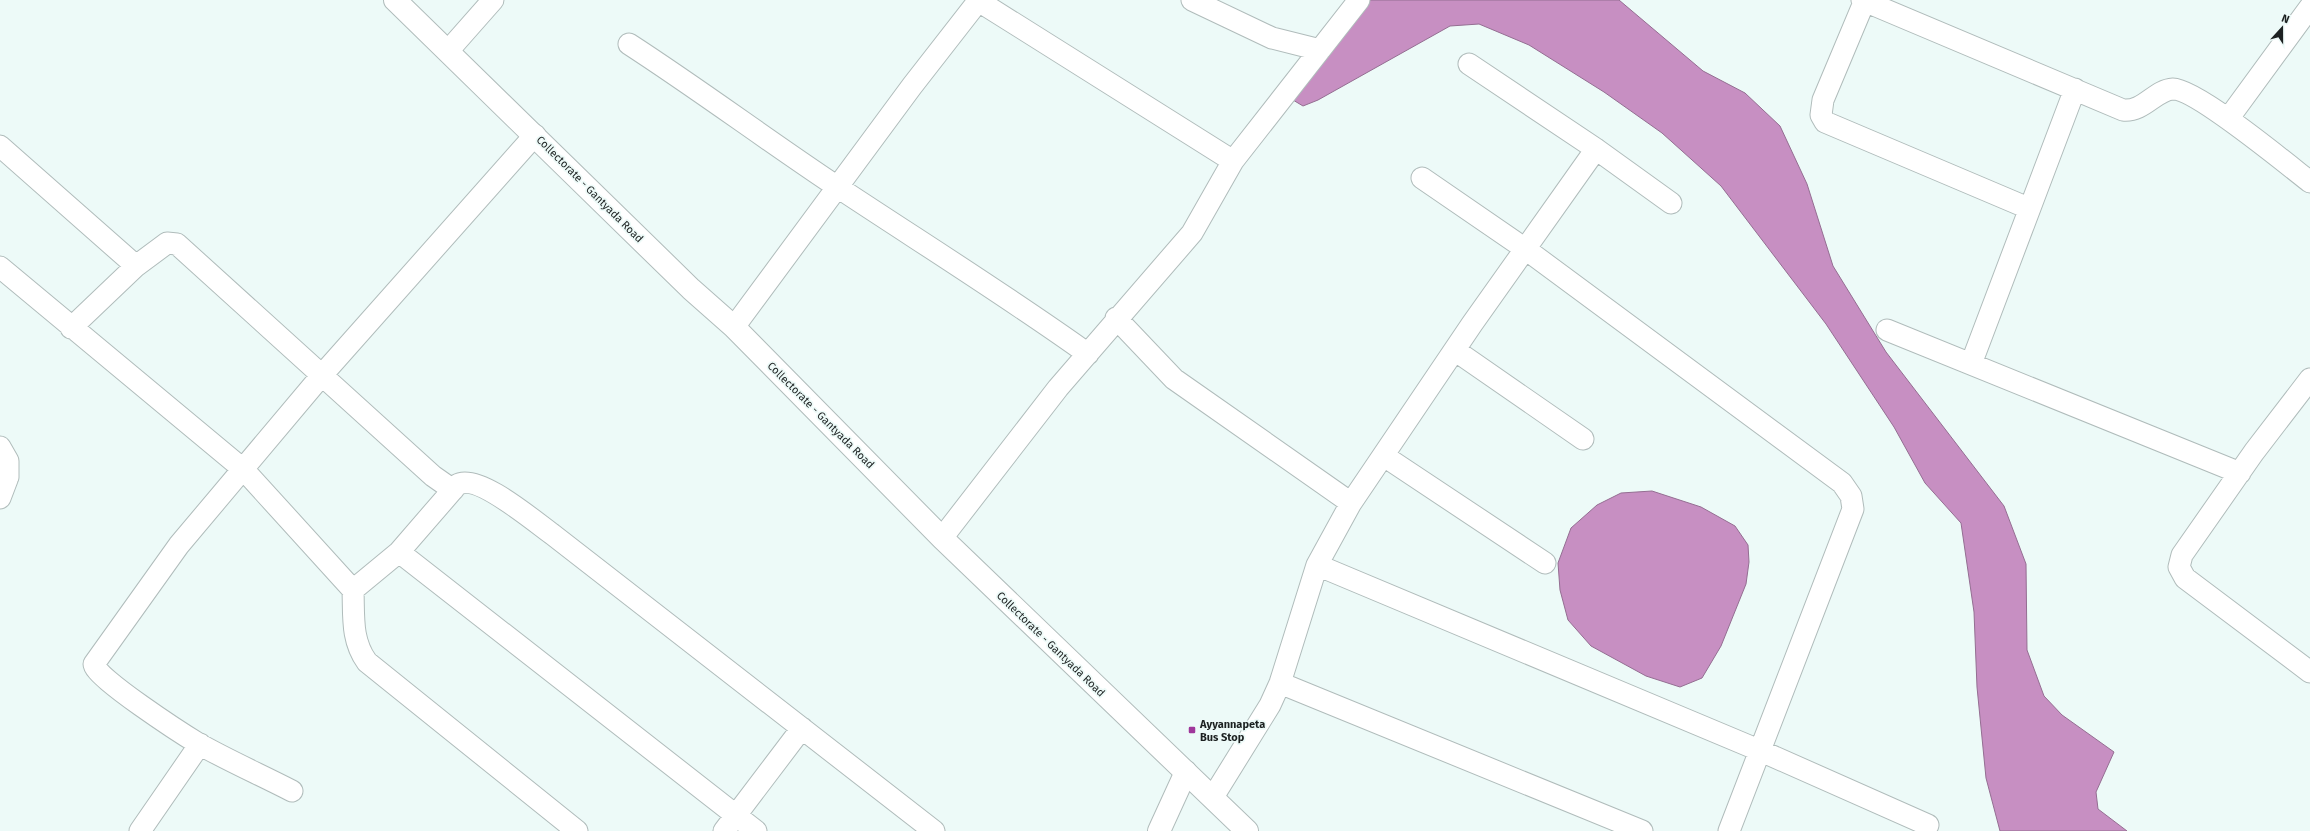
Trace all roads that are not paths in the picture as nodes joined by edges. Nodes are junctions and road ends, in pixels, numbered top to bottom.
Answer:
1 (395, 0) edge
2 (493, 0) edge
3 (978, 0) edge
4 (1192, 0) edge
5 (1359, 0) edge
6 (1864, 0) edge
7 (2310, 7) edge
8 (629, 44) dead end
9 (1320, 50) junction
10 (448, 51) junction
11 (1469, 64) dead end
12 (2075, 89) junction
13 (2228, 119) junction
14 (535, 135) junction
15 (0, 146) edge
16 (1596, 149) junction
17 (1233, 162) junction
18 (1422, 178) dead end
19 (2310, 182) edge
20 (837, 187) junction
21 (1671, 203) dead end
22 (2028, 208) junction
23 (1524, 248) junction
24 (136, 266) junction
25 (0, 267) edge
26 (1116, 318) junction
27 (734, 327) junction
28 (71, 328) junction
29 (1887, 330) dead end
30 (1456, 351) junction
31 (1088, 354) junction
32 (1971, 364) junction
33 (322, 375) junction
34 (2310, 379) edge
35 (1583, 439) dead end
36 (0, 447) edge
37 (1384, 456) junction
38 (244, 470) junction
39 (2240, 472) junction
40 (4, 475) edge
41 (453, 490) junction
42 (0, 498) edge
43 (1350, 503) junction
44 (942, 538) junction
45 (399, 552) junction
46 (1545, 563) dead end
47 (1317, 565) junction
48 (353, 590) junction
49 (2310, 672) edge
50 (1280, 683) junction
51 (802, 728) junction
52 (200, 744) junction
53 (1761, 751) junction
54 (1186, 772) junction
55 (292, 791) dead end
56 (1213, 797) junction
57 (729, 823) edge
58 (1928, 825) dead end
59 (140, 831) edge
60 (577, 831) edge
61 (756, 831) edge
62 (934, 831) edge
63 (1159, 831) edge
64 (1247, 831) edge
65 (1642, 831) edge
66 (1729, 831) edge

1 - 10 street, Collectorate - Gantyada Road
2 - 10 street
3 - 17 street
3 - 20 street
4 - 9 street
5 - 9 street
6 - 12 street
6 - 22 street
7 - 13 street
8 - 20 street
9 - 17 street
10 - 14 street, Collectorate - Gantyada Road
11 - 16 street
12 - 13 street
12 - 22 street
13 - 19 street
14 - 27 street, Collectorate - Gantyada Road
14 - 33 street
15 - 24 street
16 - 21 street
16 - 23 street
17 - 26 street
18 - 23 street
20 - 27 street
20 - 31 street
22 - 32 street
23 - 30 street
23 - 53 street
24 - 28 street
24 - 33 street
25 - 28 street
26 - 31 street
26 - 43 street
27 - 44 street, Collectorate - Gantyada Road
28 - 38 street
29 - 32 street
30 - 35 street
30 - 37 street
31 - 44 street
32 - 39 street
33 - 38 street
33 - 41 street
34 - 39 street
36 - 40 street
37 - 43 street
37 - 46 street
38 - 48 street
38 - 52 street
39 - 49 street
40 - 42 street
41 - 45 street
41 - 51 street
43 - 47 street
44 - 54 street, Collectorate - Gantyada Road
45 - 48 street
45 - 57 street
47 - 50 street
47 - 53 street
48 - 60 street
50 - 56 street
50 - 65 street
51 - 57 street
51 - 62 street
52 - 55 street
52 - 59 street
53 - 58 street
53 - 66 street
54 - 56 street, Collectorate - Gantyada Road
54 - 63 street
56 - 64 street, Collectorate - Gantyada Road
57 - 61 street

